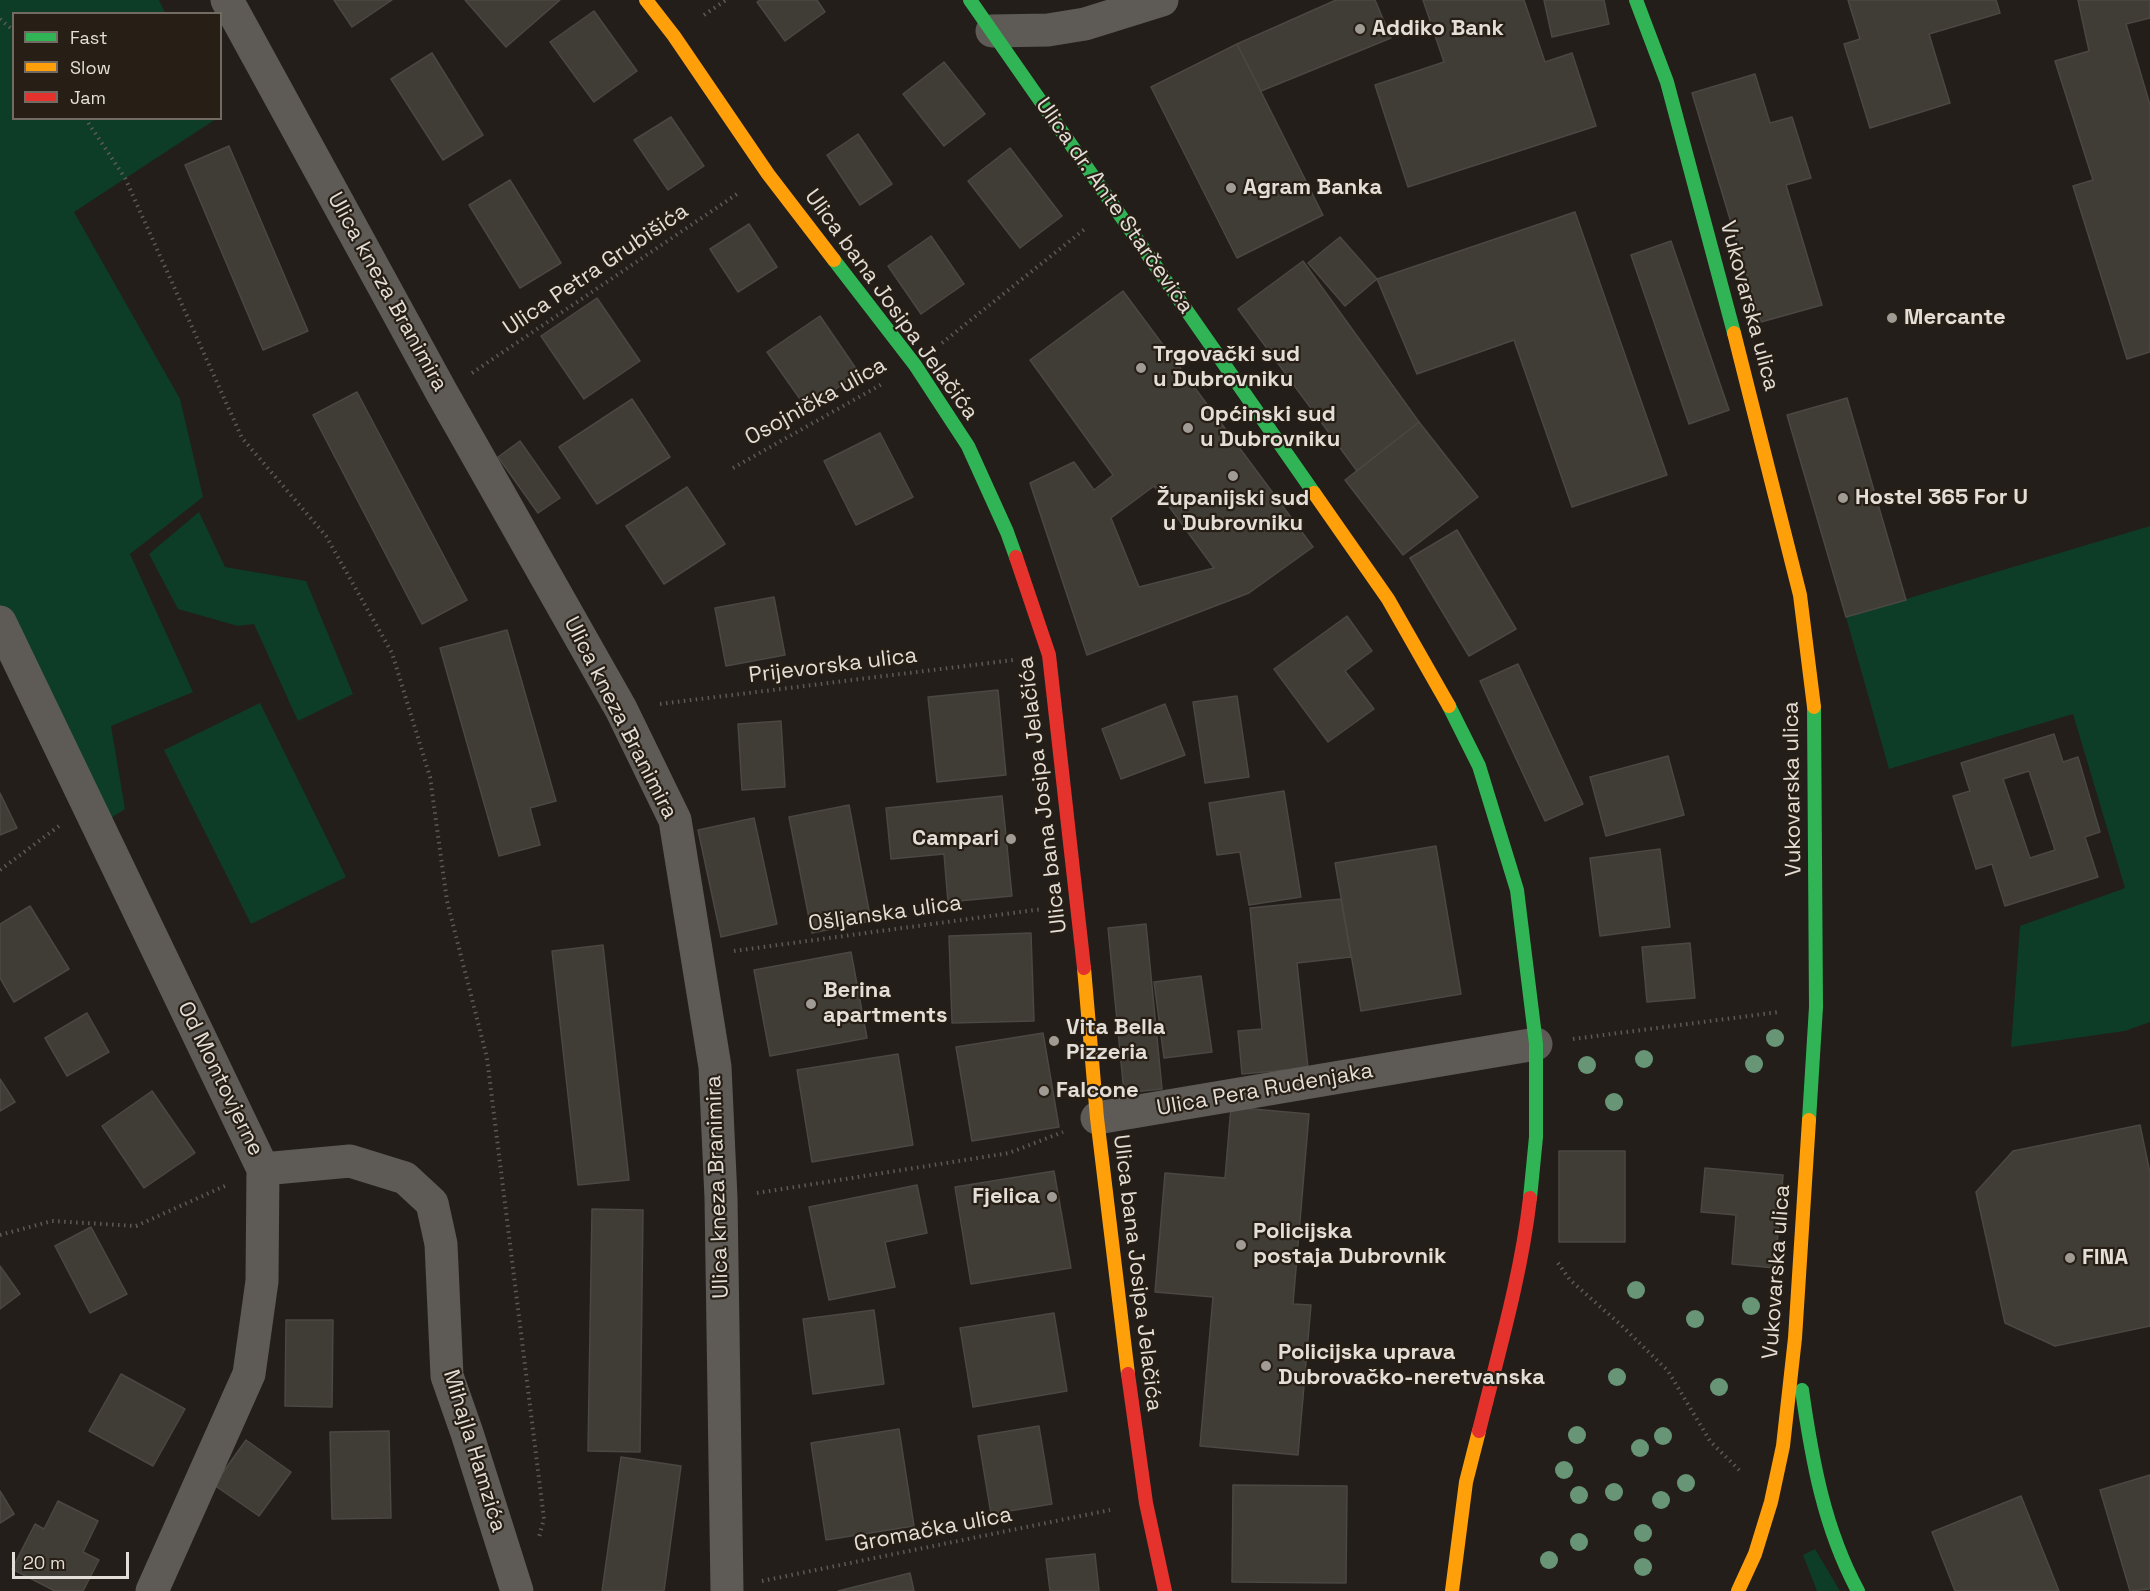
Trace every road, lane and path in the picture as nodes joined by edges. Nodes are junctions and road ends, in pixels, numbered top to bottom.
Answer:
1 (227, 0) edge
2 (646, 0) edge
3 (970, 0) edge
4 (1162, 0) edge
5 (1636, 0) edge
6 (0, 20) edge
7 (12, 30) edge
8 (992, 31) junction
9 (86, 120) edge
10 (768, 174) junction
11 (1113, 206) junction
12 (915, 365) junction
13 (442, 393) junction
14 (733, 468) dead end
15 (0, 622) edge
16 (1049, 655) junction
17 (621, 709) junction
18 (88, 804) junction
19 (0, 870) edge
20 (1078, 904) junction
21 (696, 957) junction
22 (1816, 1007) junction
23 (1536, 1044) junction
24 (1097, 1118) junction
25 (263, 1169) junction
26 (721, 1198) junction
27 (1527, 1222) junction
28 (0, 1235) edge
29 (1795, 1338) junction
30 (1772, 1502) junction
31 (1146, 1503) junction
32 (539, 1539) dead end
33 (727, 1590) edge
34 (152, 1591) edge
35 (517, 1591) edge
36 (1165, 1591) edge
37 (1452, 1591) edge
38 (1738, 1591) edge
39 (1858, 1591) edge

1 - 13 street, Ulica kneza Branimira
2 - 10 main road, Ulica bana Josipa Jelačića
3 - 8 main road, Ulica dr. Ante Starčevića
4 - 8 street
5 - 22 main road, Vukovarska ulica
6 - 7 path
8 - 11 main road, Ulica dr. Ante Starčevića
9 - 32 path
10 - 12 main road, Ulica bana Josipa Jelačića
10 - 13 path, Ulica Petra Grubišića
11 - 12 path, Osojnička ulica
11 - 23 main road, Ulica dr. Ante Starčevića
12 - 14 path, Osojnička ulica
12 - 16 main road, Ulica bana Josipa Jelačića
13 - 17 street, Ulica kneza Branimira
15 - 18 street, Od Montovjerne
16 - 17 path, Prijevorska ulica
16 - 20 main road, Ulica bana Josipa Jelačića
17 - 21 street, Ulica kneza Branimira
18 - 19 path
18 - 25 street, Od Montovjerne
20 - 21 path, Ošljanska ulica
20 - 24 main road, Ulica bana Josipa Jelačića
21 - 26 street, Ulica kneza Branimira
22 - 23 path
22 - 29 main road, Vukovarska ulica
23 - 24 street, Ulica Pera Rudenjaka
23 - 27 main road, Ulica dr. Ante Starčevića
24 - 26 path
24 - 31 main road, Ulica bana Josipa Jelačića
25 - 28 path
25 - 34 street, Od Montovjerne
25 - 35 street, Mihajla Hamzića
26 - 33 street, Ulica kneza Branimira
27 - 30 path
27 - 37 main road, Ulica dr. Ante Starčevića
29 - 30 main road, Vukovarska ulica
29 - 39 main road
30 - 38 main road, Vukovarska ulica
31 - 33 path, Gromačka ulica
31 - 36 main road, Ulica bana Josipa Jelačića

